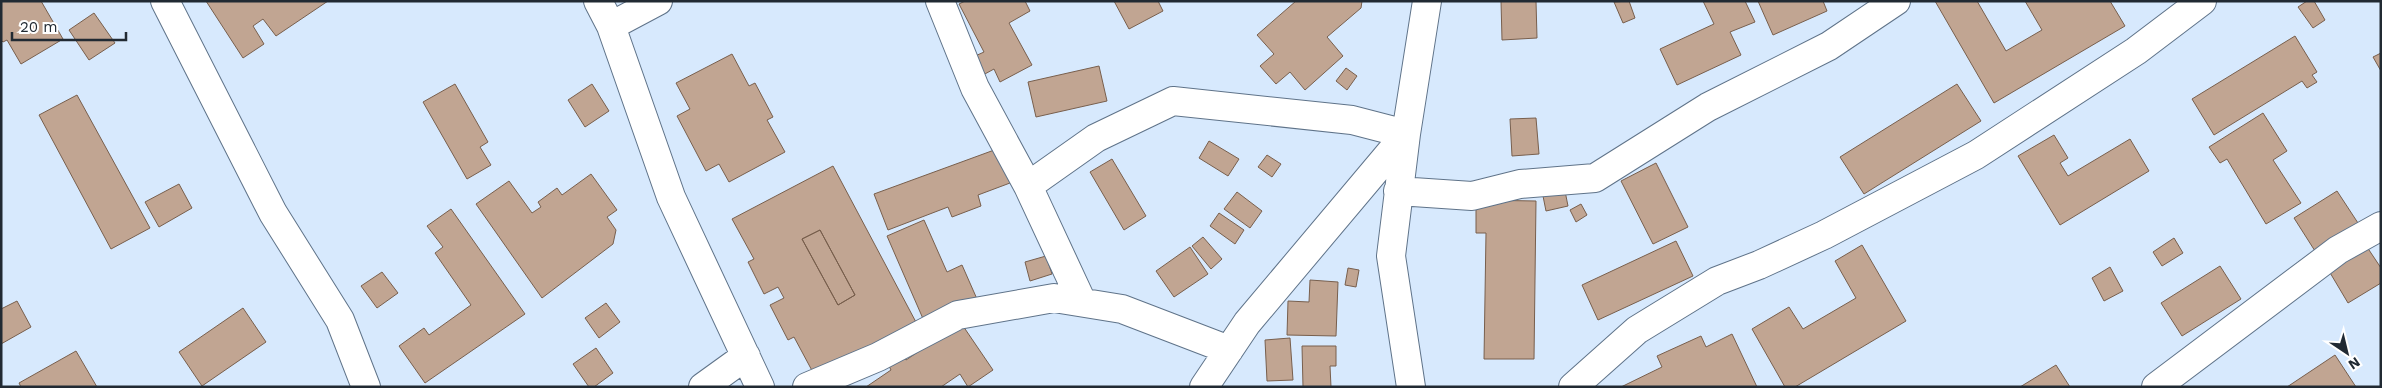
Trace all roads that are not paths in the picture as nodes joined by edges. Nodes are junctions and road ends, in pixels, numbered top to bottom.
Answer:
1 (165, 1) edge
2 (598, 1) edge
3 (658, 1) edge
4 (940, 1) edge
5 (1427, 1) edge
6 (1896, 1) edge
7 (2202, 1) edge
8 (611, 26) junction
9 (1406, 134) junction
10 (1028, 186) junction
11 (1398, 191) junction
12 (2381, 226) edge
13 (1082, 302) junction
14 (1228, 350) junction
15 (746, 356) junction
16 (366, 387) edge
17 (703, 387) edge
18 (760, 387) edge
19 (807, 387) edge
20 (1204, 387) edge
21 (1411, 387) edge
22 (1573, 387) edge
23 (2156, 387) edge

1 - 16 street
2 - 8 street
3 - 8 street
4 - 10 street
5 - 9 street
6 - 11 street
7 - 22 street
8 - 15 street
9 - 10 street
9 - 11 street
9 - 14 street
10 - 13 street
11 - 21 street
12 - 23 street
13 - 14 street
13 - 19 street
14 - 20 street
15 - 17 street
15 - 18 street

